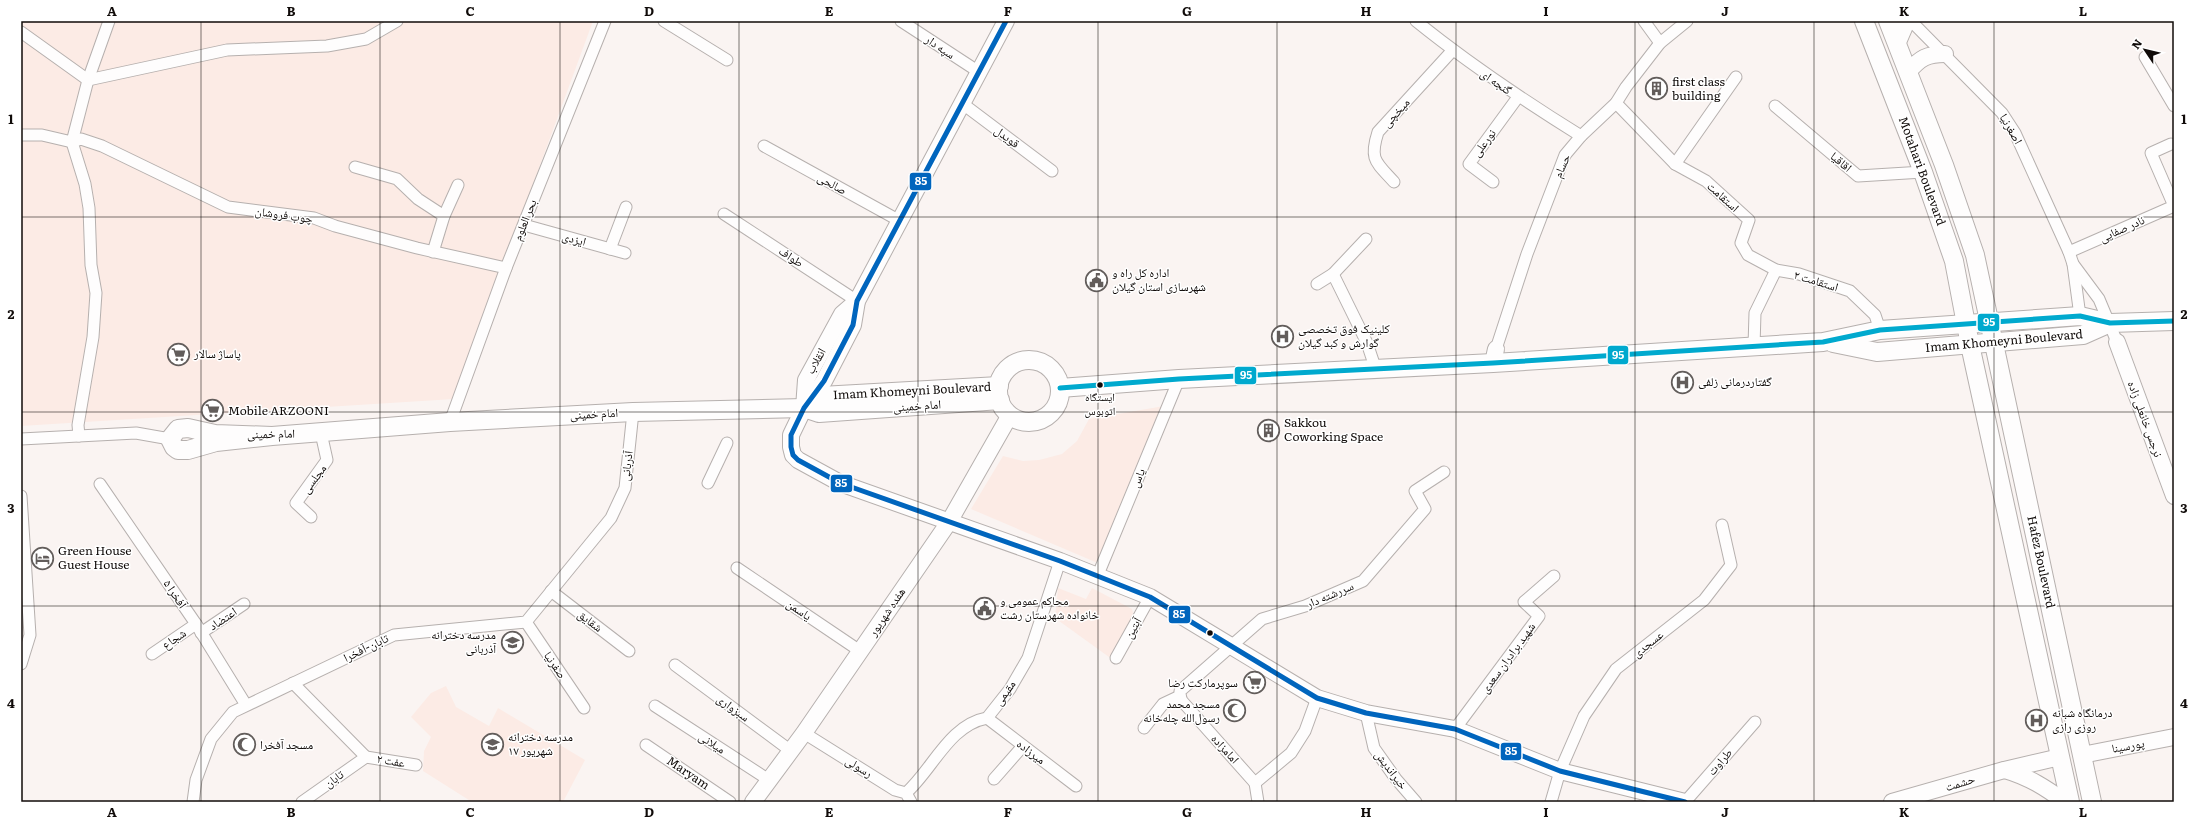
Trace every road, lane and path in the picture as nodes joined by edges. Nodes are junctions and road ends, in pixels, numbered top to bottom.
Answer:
1 (109, 21) edge
2 (397, 21) edge
3 (605, 21) edge
4 (664, 21) edge
5 (901, 21) edge
6 (1006, 21) edge
7 (1416, 21) edge
8 (1644, 21) edge
9 (1687, 21) edge
10 (1864, 21) edge
11 (1888, 21) edge
12 (1907, 21) edge
13 (1911, 21) edge
14 (21, 32) edge
15 (1898, 42) junction
16 (1660, 43) junction
17 (1452, 50) junction
18 (1945, 54) junction
19 (2145, 57) dead end
20 (727, 60) dead end
21 (979, 72) junction
22 (1908, 72) junction
23 (1736, 77) dead end
24 (88, 80) junction
25 (1518, 97) junction
26 (1616, 103) junction
27 (963, 104) junction
28 (1775, 106) dead end
29 (2174, 106) edge
30 (21, 135) edge
31 (1581, 136) junction
32 (72, 142) junction
33 (2171, 144) dead end
34 (764, 146) dead end
35 (1675, 164) junction
36 (1944, 165) junction
37 (355, 167) dead end
38 (1052, 171) dead end
39 (1923, 172) junction
40 (1394, 182) dead end
41 (1493, 182) dead end
42 (458, 185) dead end
43 (2174, 206) edge
44 (626, 207) dead end
45 (724, 214) dead end
46 (444, 216) junction
47 (900, 221) junction
48 (524, 225) junction
49 (1366, 239) dead end
50 (1741, 243) joint
51 (610, 248) junction
52 (432, 252) junction
53 (2069, 252) junction
54 (625, 253) dead end
55 (2073, 264) junction
56 (506, 268) junction
57 (1776, 270) junction
58 (1333, 274) junction
59 (1317, 284) dead end
60 (857, 301) junction
61 (2080, 316) junction
62 (2174, 321) edge
63 (1990, 322) junction
64 (2110, 323) junction
65 (1966, 325) junction
66 (1880, 330) junction
67 (1823, 342) junction
68 (1995, 342) junction
69 (2117, 342) joint
70 (1970, 345) junction
71 (1754, 346) junction
72 (1494, 356) junction
73 (1375, 368) junction
74 (1179, 379) junction
75 (1060, 388) junction
76 (999, 393) junction
77 (804, 408) junction
78 (633, 412) junction
79 (1010, 415) junction
80 (450, 422) junction
81 (321, 433) junction
82 (79, 436) junction
83 (272, 436) junction
84 (170, 438) junction
85 (21, 439) edge
86 (727, 443) dead end
87 (1444, 472) dead end
88 (708, 483) dead end
89 (100, 484) dead end
90 (21, 496) edge
91 (2174, 496) edge
92 (961, 502) junction
93 (311, 517) dead end
94 (949, 522) junction
95 (1722, 525) dead end
96 (977, 532) junction
97 (1060, 561) junction
98 (737, 568) dead end
99 (1554, 576) dead end
100 (1097, 577) junction
101 (551, 591) junction
102 (1150, 597) junction
103 (244, 604) dead end
104 (526, 622) junction
105 (198, 628) junction
106 (1230, 646) junction
107 (629, 651) dead end
108 (860, 651) junction
109 (152, 654) dead end
110 (1116, 658) dead end
111 (21, 664) edge
112 (674, 665) dead end
113 (293, 683) junction
114 (1180, 696) junction
115 (1317, 698) junction
116 (246, 705) junction
117 (655, 706) dead end
118 (584, 708) dead end
119 (1366, 713) junction
120 (987, 718) junction
121 (1755, 722) dead end
122 (1144, 728) dead end
123 (1455, 729) junction
124 (804, 733) junction
125 (2174, 737) edge
126 (646, 745) dead end
127 (1023, 746) junction
128 (791, 751) junction
129 (2082, 755) junction
130 (366, 757) junction
131 (2060, 758) junction
132 (416, 765) dead end
133 (2004, 770) junction
134 (1560, 771) junction
135 (994, 779) dead end
136 (769, 780) junction
137 (1255, 783) junction
138 (1076, 786) dead end
139 (909, 798) edge
140 (193, 802) edge
141 (302, 802) edge
142 (730, 802) edge
143 (753, 802) edge
144 (1258, 802) edge
145 (1416, 802) edge
146 (1551, 802) edge
147 (1685, 802) edge
148 (1892, 802) edge
149 (2065, 802) edge
150 (2070, 802) edge
151 (2092, 802) edge

1 - 24 street
2 - 24 street
3 - 48 street, بحر العلوم
4 - 20 street
5 - 21 street, سپه دار
6 - 21 main road, انقلاب
7 - 17 street, گنجه ای
8 - 16 street
9 - 16 street, حسام
10 - 39 main road, Motahari Boulevard
11 - 15 main road, Motahari Boulevard
12 - 15 main road
13 - 18 street, اصغرنیا
14 - 24 street
15 - 22 main road, Motahari Boulevard
16 - 26 street, حسام
17 - 25 street, گنجه ای
17 - 40 street, میخچی
18 - 22 main road
18 - 53 street, اصغرنیا
19 - 29 street
21 - 27 main road, انقلاب
22 - 36 main road, Motahari Boulevard
23 - 35 street
24 - 32 street
25 - 31 street, گنجه ای
25 - 41 street, نورعلی
26 - 31 street, حسام
26 - 35 street, استقامت
27 - 38 street, قویدل
27 - 47 main road, انقلاب
28 - 39 street, اقاقیا
30 - 32 street, چوب فروشان
31 - 72 street, حسام
32 - 52 street, چوب فروشان
32 - 82 street
33 - 43 street
34 - 47 street, صالحی
35 - 50 street, استقامت
36 - 39 main road
36 - 63 main road, Motahari Boulevard
37 - 46 street
39 - 65 main road, Motahari Boulevard
42 - 46 street
43 - 53 street, نادر صفایی
44 - 51 street
45 - 60 street, طواف
46 - 52 street
47 - 60 main road, انقلاب
48 - 51 street, ایزدی
48 - 56 street, بحر العلوم
49 - 58 street
50 - 57 street, استقامت ۲
51 - 54 street, ایزدی
52 - 56 street, چوب فروشان
53 - 55 street, اصغرنیا
55 - 61 street, اصغرنیا
55 - 64 street, اصغرنیا
56 - 80 street, بحر العلوم
57 - 66 street, استقامت ۲
57 - 71 street
58 - 59 street
58 - 73 street
60 - 77 main road, انقلاب
61 - 63 main road, Imam Khomeyni Boulevard
61 - 64 main road, Imam Khomeyni Boulevard
62 - 64 main road
63 - 65 main road, Imam Khomeyni Boulevard
63 - 68 main road, Hafez Boulevard
64 - 68 main road, Imam Khomeyni Boulevard
64 - 69 street, اصغرنیا
65 - 66 main road, Imam Khomeyni Boulevard
65 - 70 main road, Hafez Boulevard
66 - 67 main road, Imam Khomeyni Boulevard
67 - 70 main road, Imam Khomeyni Boulevard
67 - 71 main road
68 - 70 main road, Imam Khomeyni Boulevard
68 - 129 main road, Hafez Boulevard
69 - 91 main road, نرجس خانعلی زاده
70 - 131 main road, Hafez Boulevard
71 - 72 main road
72 - 73 main road
73 - 74 main road
74 - 75 main road
74 - 100 street, یاس
75 - 76 main road
75 - 79 main road
76 - 77 main road, Imam Khomeyni Boulevard
76 - 79 main road
77 - 78 main road, امام خمینی
77 - 94 main road
78 - 80 main road, امام خمینی
78 - 101 street, آذربانی
79 - 92 main road, هفده شهریور
80 - 81 main road, امام خمینی
81 - 83 main road, امام خمینی
81 - 93 street, مجلسی
82 - 84 street
82 - 85 street
83 - 84 main road, امام خمینی
83 - 84 main road
86 - 88 street
87 - 106 street, سررشته دار
89 - 105 street, آفخرا ۵
90 - 111 street
92 - 94 main road, هفده شهریور
92 - 96 main road
94 - 96 main road
94 - 108 main road, هفده شهریور
95 - 134 street, عسجدی
96 - 97 main road
97 - 100 main road
97 - 120 street, مقیمی
98 - 108 street, یاسمن
99 - 123 street, شهید برادران سعدی
100 - 102 main road
101 - 104 street
101 - 107 street, شقایق
102 - 106 main road
102 - 110 street, آبتین
103 - 105 street, اعتضاد
104 - 113 street, تابان-آفخرا
104 - 118 street, صفرنیا
105 - 109 street, شجاع
105 - 116 street, آفخرا ۵
106 - 114 street
106 - 115 main road
108 - 124 main road, هفده شهریور
112 - 128 street, سبزواری
113 - 116 street, تابان-آفخرا
113 - 130 street
114 - 122 street
114 - 137 street, امامزاده
115 - 119 main road
115 - 137 street
116 - 140 street, تابان-آفخرا
117 - 136 street, میلانی
119 - 123 main road
119 - 145 street, خیراندیش
120 - 127 street, میرزاده
120 - 139 street, مقیمی
121 - 147 street, طراوت
123 - 134 main road
124 - 128 main road, هفده شهریور
124 - 139 street, رسولی
125 - 129 main road, پورسینا
126 - 142 street, Maryam
127 - 135 street
127 - 138 street, میرزاده
128 - 136 main road, هفده شهریور
129 - 131 main road
129 - 151 main road, Hafez Boulevard
130 - 132 street, عفت ۲
130 - 141 street, تابان
131 - 133 main road, حشمت
131 - 150 main road, Hafez Boulevard
133 - 148 main road, حشمت
133 - 149 main road
134 - 146 street
134 - 147 main road
136 - 143 main road, هفده شهریور
137 - 144 street

